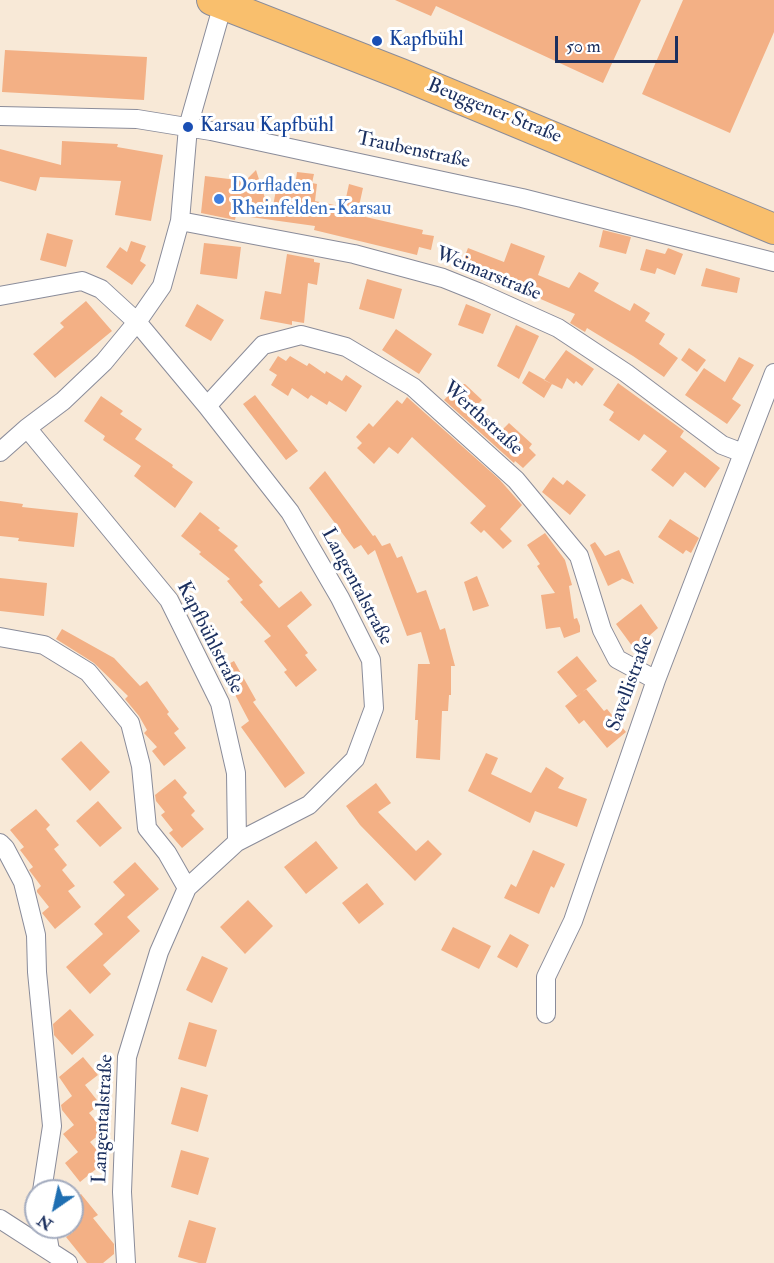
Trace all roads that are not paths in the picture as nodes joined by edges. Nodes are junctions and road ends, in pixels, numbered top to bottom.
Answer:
1 (218, 2) edge
2 (0, 116) edge
3 (188, 128) junction
4 (180, 221) junction
5 (774, 229) edge
6 (774, 262) edge
7 (0, 296) edge
8 (137, 322) junction
9 (774, 373) edge
10 (207, 406) junction
11 (27, 428) junction
12 (0, 452) edge
13 (743, 453) junction
14 (0, 637) edge
15 (656, 680) junction
16 (237, 842) junction
17 (0, 843) edge
18 (187, 888) junction
19 (546, 1014) dead end
20 (44, 1179) edge
21 (0, 1219) edge
22 (48, 1239) edge
23 (50, 1251) junction
24 (68, 1263) edge
25 (126, 1263) edge

1 - 3 street
1 - 5 main road, Beuggener Straße
2 - 3 street, Traubenstraße
3 - 4 street
3 - 6 street, Traubenstraße
4 - 8 street
4 - 13 street, Weimarstraße
7 - 8 street, Langentalstraße
8 - 10 street, Langentalstraße
8 - 11 street
9 - 13 street, Savellistraße
10 - 15 street, Werthstraße
10 - 16 street, Langentalstraße
11 - 12 street
11 - 16 street, Kapfbühlstraße
13 - 15 street, Savellistraße
14 - 18 street
15 - 19 street, Savellistraße
16 - 18 street, Langentalstraße
17 - 20 street
18 - 25 street, Langentalstraße
21 - 23 street
22 - 23 street
23 - 24 street

